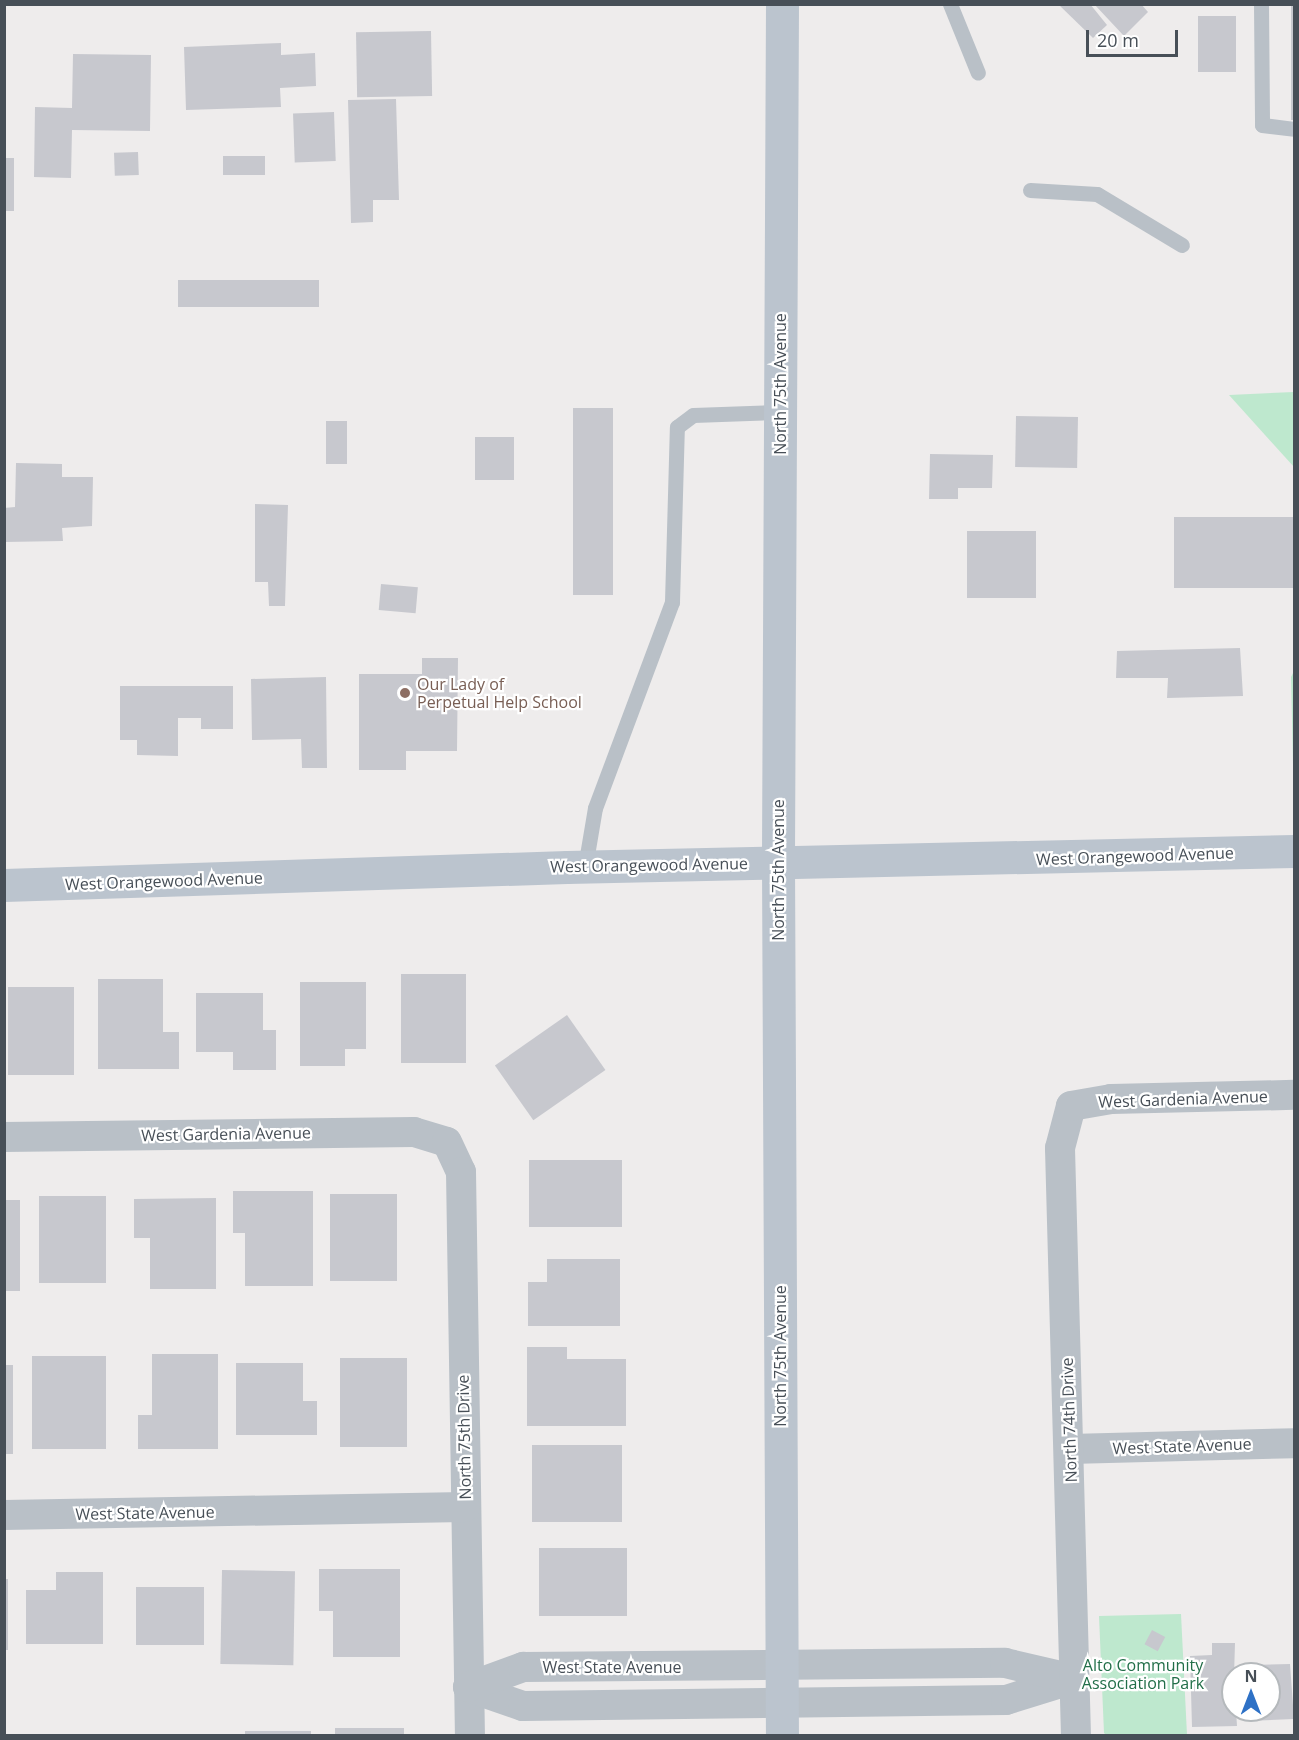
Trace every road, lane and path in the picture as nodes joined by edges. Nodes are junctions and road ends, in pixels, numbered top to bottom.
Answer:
1 (782, 4) edge
2 (950, 4) edge
3 (1261, 4) edge
4 (978, 74) dead end
5 (1294, 129) edge
6 (1030, 190) dead end
7 (1182, 245) dead end
8 (780, 412) junction
9 (1294, 851) edge
10 (778, 863) junction
11 (585, 867) junction
12 (4, 885) edge
13 (1294, 1095) edge
14 (1071, 1106) joint
15 (4, 1137) edge
16 (447, 1143) joint
17 (1294, 1443) edge
18 (1070, 1449) junction
19 (465, 1507) junction
20 (4, 1515) edge
21 (977, 1663) junction
22 (781, 1666) junction
23 (1074, 1678) junction
24 (468, 1687) junction
25 (979, 1700) junction
26 (782, 1702) junction
27 (470, 1736) edge
28 (782, 1736) edge
29 (1076, 1736) edge

1 - 8 main road, North 75th Avenue
2 - 4 lane
3 - 5 lane
6 - 7 lane
8 - 10 main road, North 75th Avenue
8 - 11 lane
9 - 10 main road, West Orangewood Avenue
10 - 11 main road, West Orangewood Avenue
10 - 22 main road, North 75th Avenue
11 - 12 main road, West Orangewood Avenue
13 - 14 street, West Gardenia Avenue
14 - 18 street, North 74th Drive
15 - 16 street, West Gardenia Avenue
16 - 19 street, North 75th Drive
17 - 18 street, West State Avenue
18 - 23 street, North 74th Drive
19 - 20 street, West State Avenue
19 - 24 street, North 75th Drive
21 - 22 street, West State Avenue
21 - 23 street, West State Avenue
21 - 25 street
22 - 24 street, West State Avenue
22 - 26 main road, North 75th Avenue
23 - 25 street
23 - 29 street, North 74th Drive
24 - 26 street
24 - 27 street, North 75th Drive
25 - 26 street
26 - 28 main road, North 75th Avenue

